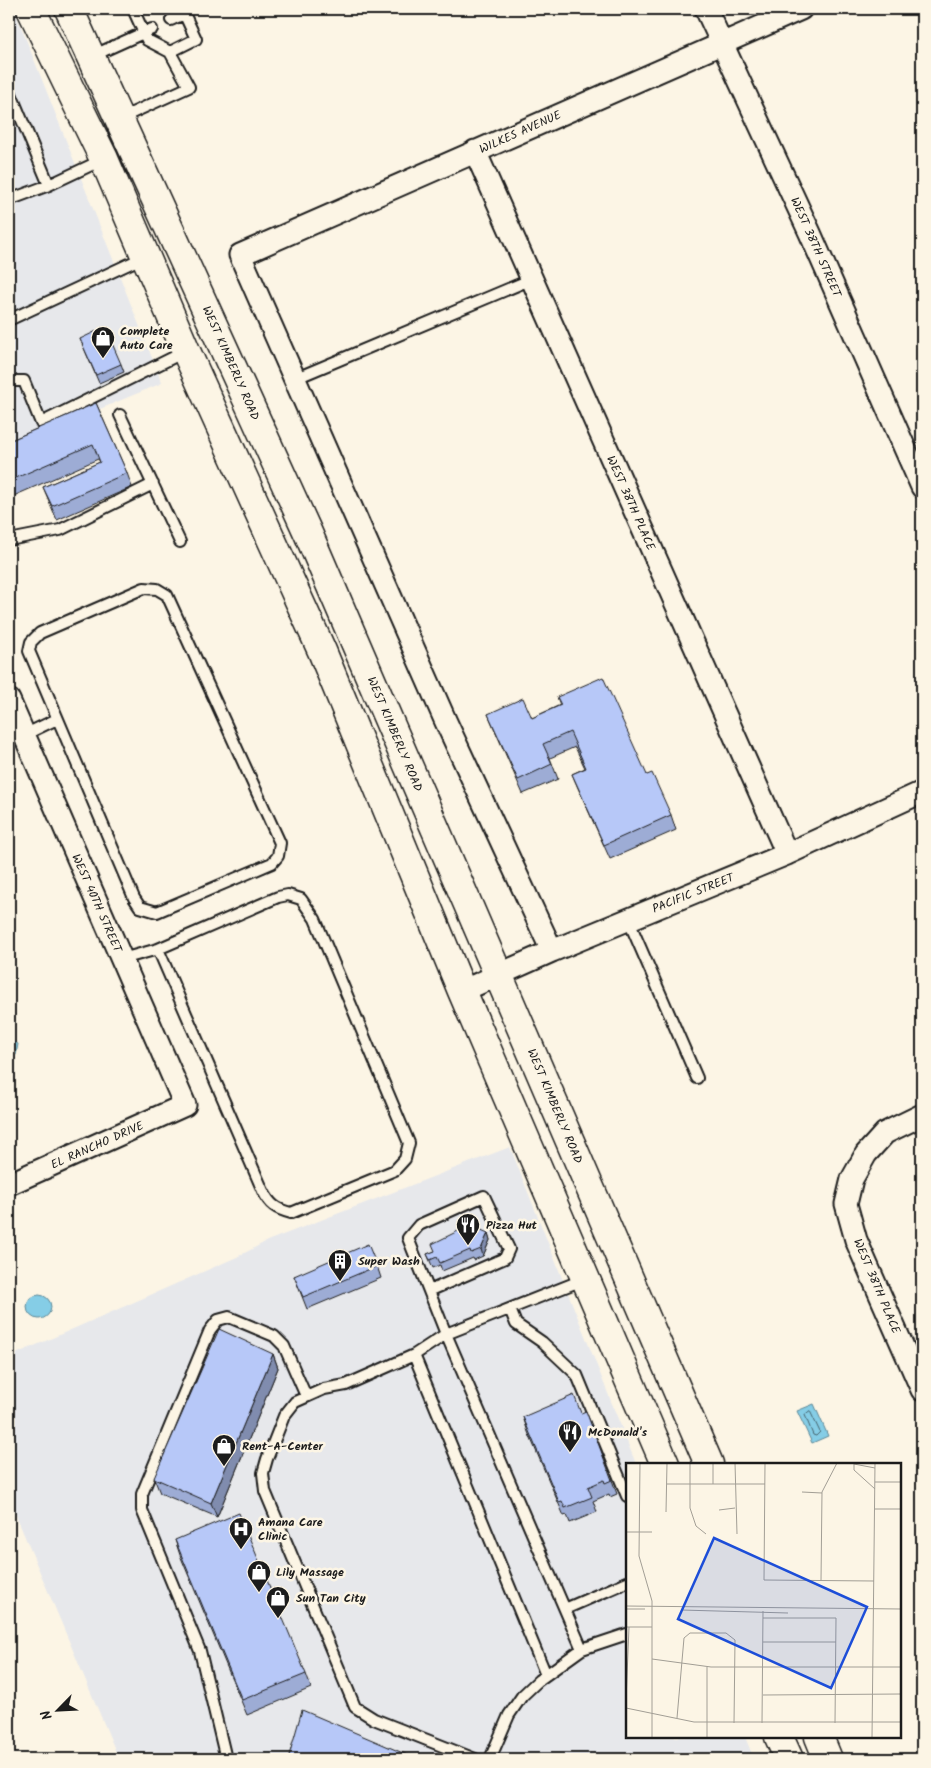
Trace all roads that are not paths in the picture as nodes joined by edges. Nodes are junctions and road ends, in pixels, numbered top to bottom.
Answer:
1 (31, 9) edge
2 (69, 9) edge
3 (706, 9) edge
4 (801, 9) edge
5 (136, 10) edge
6 (183, 11) edge
7 (171, 20) dead end
8 (148, 31) junction
9 (722, 43) junction
10 (170, 52) junction
11 (91, 56) junction
12 (9, 89) edge
13 (120, 118) junction
14 (475, 151) junction
15 (104, 159) junction
16 (49, 185) junction
17 (9, 200) edge
18 (145, 256) junction
19 (532, 279) junction
20 (9, 320) edge
21 (186, 351) junction
22 (294, 379) junction
23 (9, 381) edge
24 (120, 415) dead end
25 (153, 484) junction
26 (922, 487) edge
27 (9, 540) edge
28 (180, 542) dead end
29 (9, 700) edge
30 (57, 719) junction
31 (24, 735) junction
32 (922, 792) edge
33 (787, 854) junction
34 (628, 919) junction
35 (158, 950) junction
36 (552, 951) junction
37 (122, 959) junction
38 (499, 975) junction
39 (462, 991) junction
40 (697, 1078) dead end
41 (185, 1105) joint
42 (922, 1115) edge
43 (9, 1184) edge
44 (586, 1279) junction
45 (429, 1291) junction
46 (510, 1309) junction
47 (446, 1334) junction
48 (414, 1356) junction
49 (922, 1390) edge
50 (306, 1396) junction
51 (665, 1463) edge
52 (709, 1463) edge
53 (626, 1494) edge
54 (626, 1582) edge
55 (565, 1609) junction
56 (626, 1634) edge
57 (582, 1649) junction
58 (546, 1675) junction
59 (779, 1738) edge
60 (819, 1738) edge
61 (226, 1759) edge
62 (476, 1759) edge
63 (490, 1759) edge
64 (789, 1759) edge
65 (828, 1759) edge

1 - 15 main road
2 - 11 main road, WEST KIMBERLY ROAD
3 - 9 street, WEST 38TH STREET
4 - 9 street, WILKES AVENUE
5 - 8 lane
6 - 7 lane
6 - 10 lane
8 - 10 lane
8 - 11 lane
9 - 14 street, WILKES AVENUE
9 - 26 street, WEST 38TH STREET
10 - 13 lane
11 - 13 main road, WEST KIMBERLY ROAD
12 - 16 lane
13 - 38 main road, WEST KIMBERLY ROAD
14 - 19 street, WEST 38TH PLACE
14 - 22 street, WILKES AVENUE
15 - 16 lane
15 - 18 main road
16 - 17 lane
18 - 20 lane
18 - 21 main road
19 - 22 lane
19 - 33 street, WEST 38TH PLACE
21 - 23 lane
21 - 39 main road
22 - 36 street
24 - 25 lane
25 - 27 lane
25 - 28 lane
29 - 31 street, WEST 40TH STREET
30 - 30 lane
30 - 31 lane
31 - 37 street, WEST 40TH STREET
32 - 33 street, PACIFIC STREET
33 - 34 street, PACIFIC STREET
34 - 36 street, PACIFIC STREET
34 - 40 lane
35 - 35 lane
35 - 37 lane
36 - 38 street, PACIFIC STREET
37 - 41 street, WEST 40TH STREET
38 - 39 street, PACIFIC STREET
38 - 52 main road, WEST KIMBERLY ROAD
39 - 44 main road
41 - 43 street, EL RANCHO DRIVE
42 - 49 street, WEST 38TH PLACE
44 - 46 lane
44 - 51 main road
45 - 45 lane
45 - 47 lane
46 - 47 lane
46 - 53 lane
47 - 48 lane
47 - 55 lane
48 - 50 lane
48 - 58 lane
50 - 61 lane
50 - 62 lane
54 - 55 lane
55 - 57 lane
56 - 57 lane
57 - 58 lane
58 - 63 lane
59 - 64 main road
60 - 65 main road

